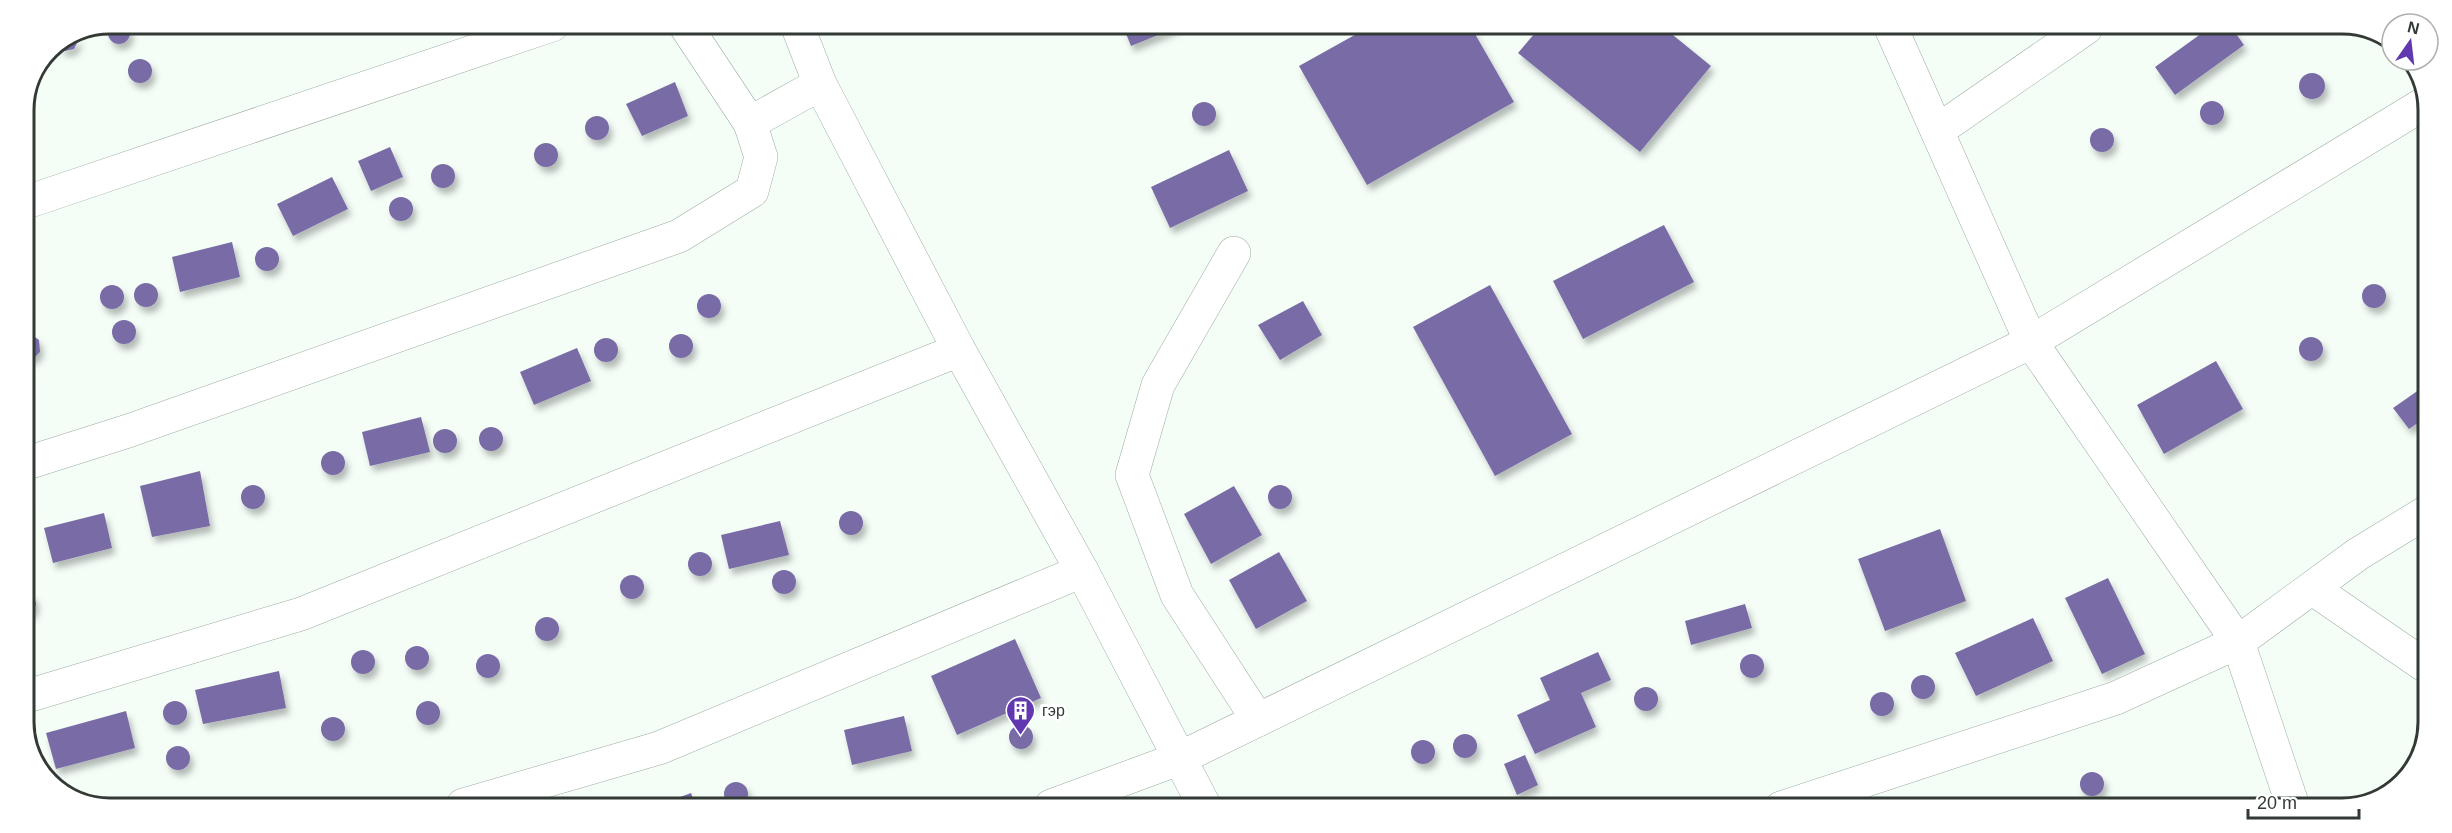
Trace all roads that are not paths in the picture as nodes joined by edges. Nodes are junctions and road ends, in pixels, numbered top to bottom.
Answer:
1 (525, 34) edge
2 (691, 34) edge
3 (801, 34) edge
4 (1894, 34) edge
5 (2077, 34) edge
6 (820, 84) junction
7 (2417, 108) edge
8 (750, 123) junction
9 (1937, 131) junction
10 (34, 200) edge
11 (1234, 254) dead end
12 (2031, 342) junction
13 (959, 350) junction
14 (35, 461) edge
15 (2418, 517) edge
16 (1082, 571) junction
17 (2313, 589) junction
18 (2238, 642) junction
19 (2418, 661) edge
20 (35, 694) edge
21 (1258, 720) junction
22 (1178, 759) junction
23 (487, 798) edge
24 (1073, 798) edge
25 (1200, 798) edge
26 (1811, 798) edge
27 (2290, 798) edge

1 - 10 street
2 - 8 street
3 - 6 street
4 - 9 street
5 - 9 street
6 - 8 street
6 - 13 street
7 - 12 street
8 - 14 street
9 - 12 street
11 - 21 street
12 - 18 street
12 - 21 street
13 - 16 street
13 - 20 street
15 - 17 street
16 - 22 street
16 - 23 street
17 - 18 street
17 - 19 street
18 - 26 street
18 - 27 street
21 - 22 street
22 - 24 street
22 - 25 street

